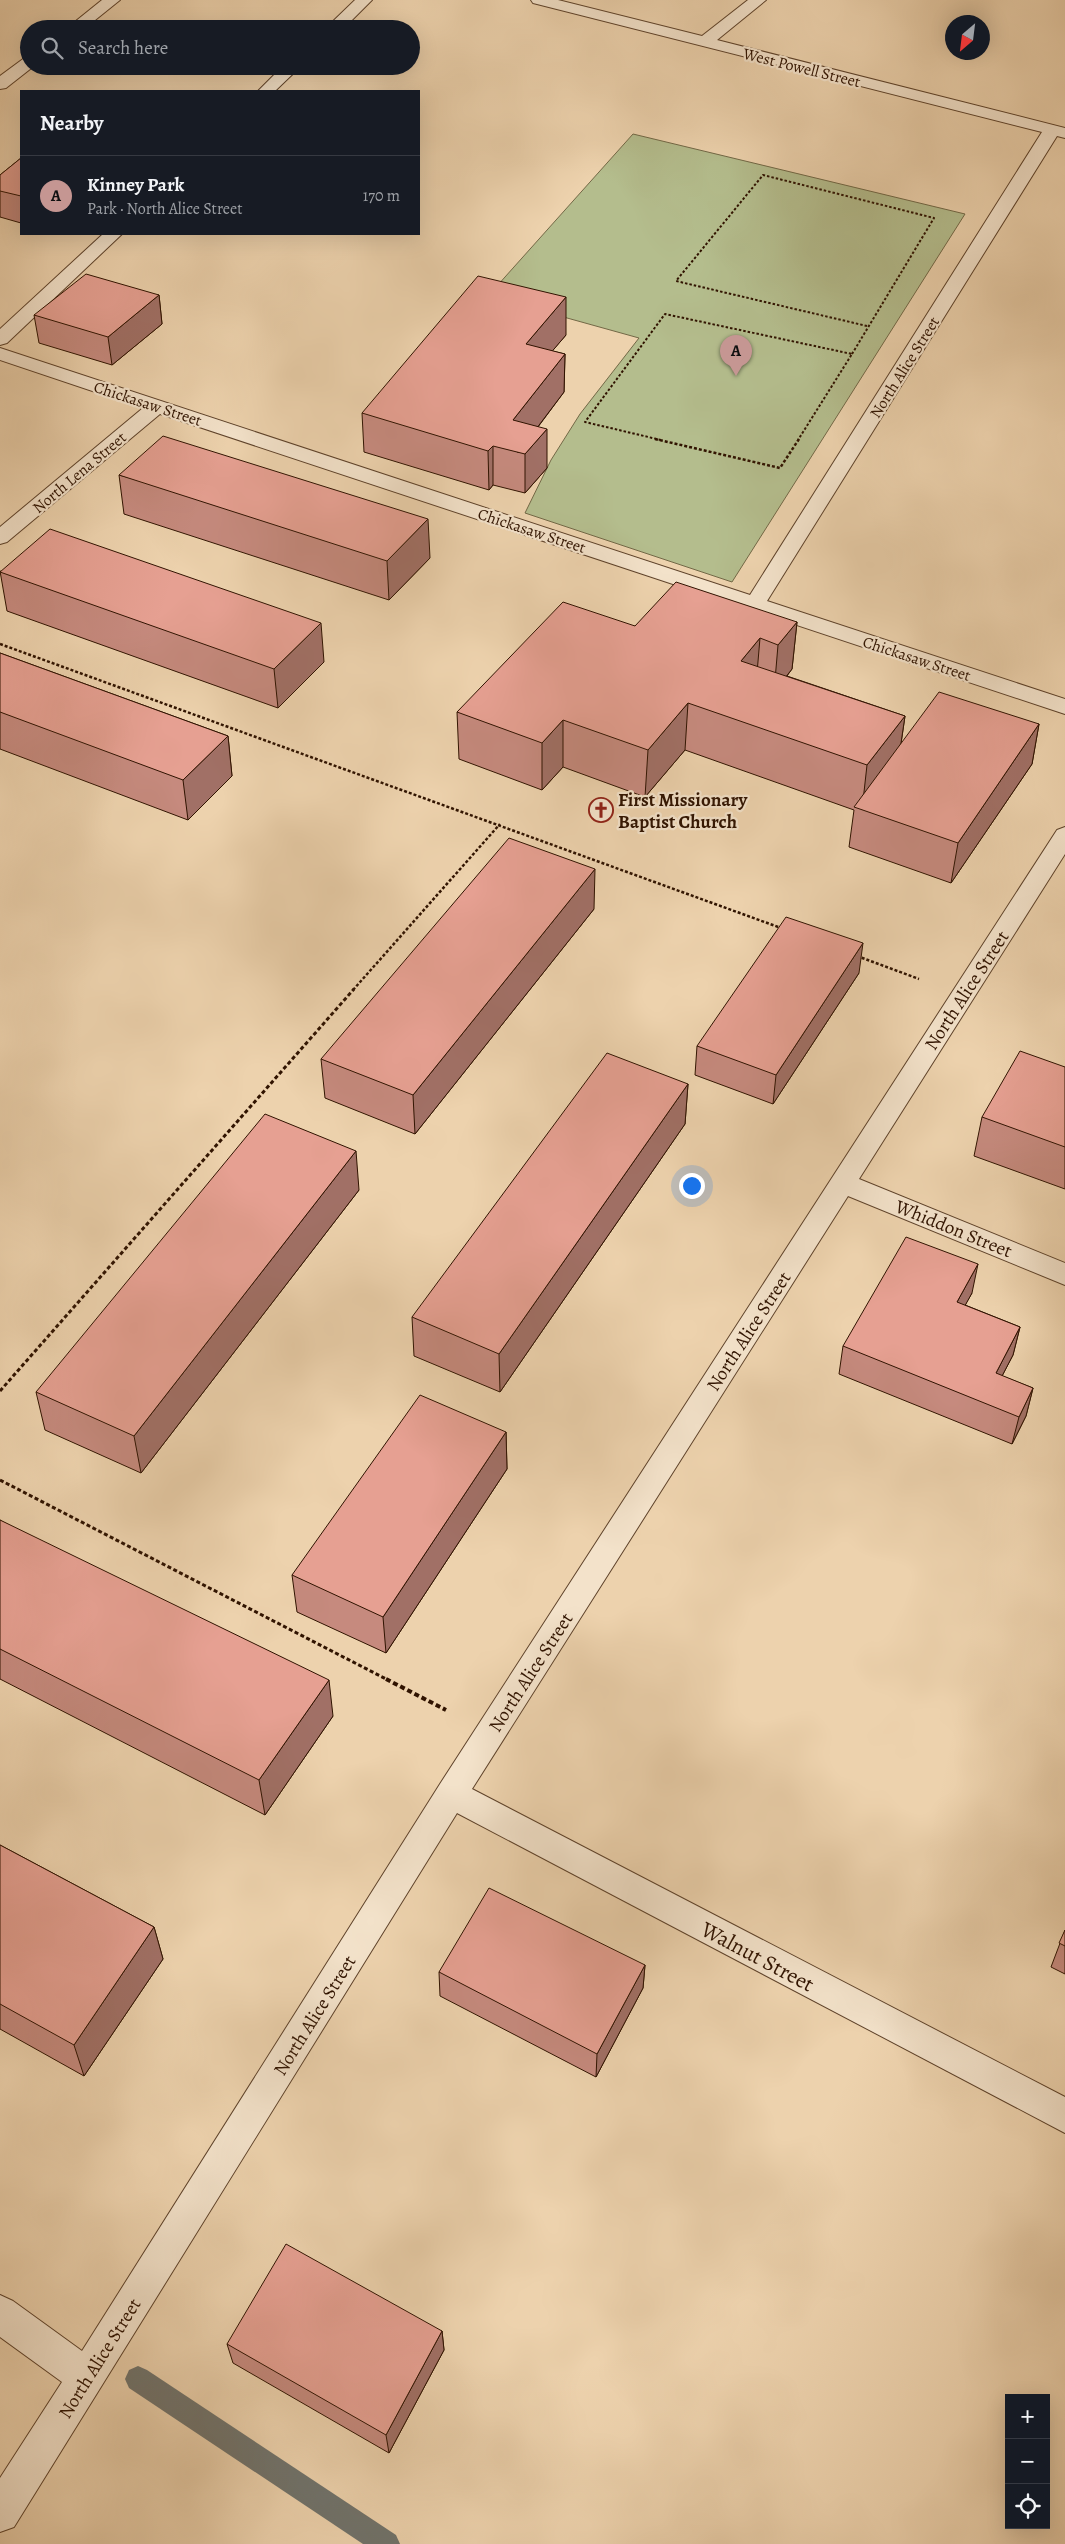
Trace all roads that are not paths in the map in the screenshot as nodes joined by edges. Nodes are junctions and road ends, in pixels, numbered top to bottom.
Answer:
1 (112, 0) edge
2 (364, 0) edge
3 (539, 0) edge
4 (758, 0) edge
5 (86, 20) edge
6 (343, 20) edge
7 (705, 42) junction
8 (20, 69) edge
9 (283, 75) edge
10 (0, 85) edge
11 (267, 90) edge
12 (20, 92) edge
13 (1059, 132) edge
14 (112, 235) edge
15 (0, 339) edge
16 (0, 354) edge
17 (158, 406) junction
18 (0, 538) edge
19 (755, 604) junction
20 (1065, 707) edge
21 (1065, 835) edge
22 (842, 1183) junction
23 (1065, 1274) edge
24 (451, 1794) junction
25 (1065, 2116) edge
26 (0, 2314) edge
27 (88, 2377) junction
28 (0, 2513) edge

1 - 5 street
2 - 6 street
3 - 7 street, West Powell Street
4 - 7 street
7 - 13 street, West Powell Street
8 - 10 street
9 - 11 street
10 - 12 street
13 - 19 street, North Alice Street
14 - 15 street
16 - 17 street, Chickasaw Street
17 - 18 street, North Lena Street
17 - 19 street, Chickasaw Street
19 - 20 street, Chickasaw Street
21 - 22 street, North Alice Street
22 - 23 street, Whiddon Street
22 - 24 street, North Alice Street
24 - 25 street, Walnut Street
24 - 27 street, North Alice Street
26 - 27 street
27 - 28 street, North Alice Street

